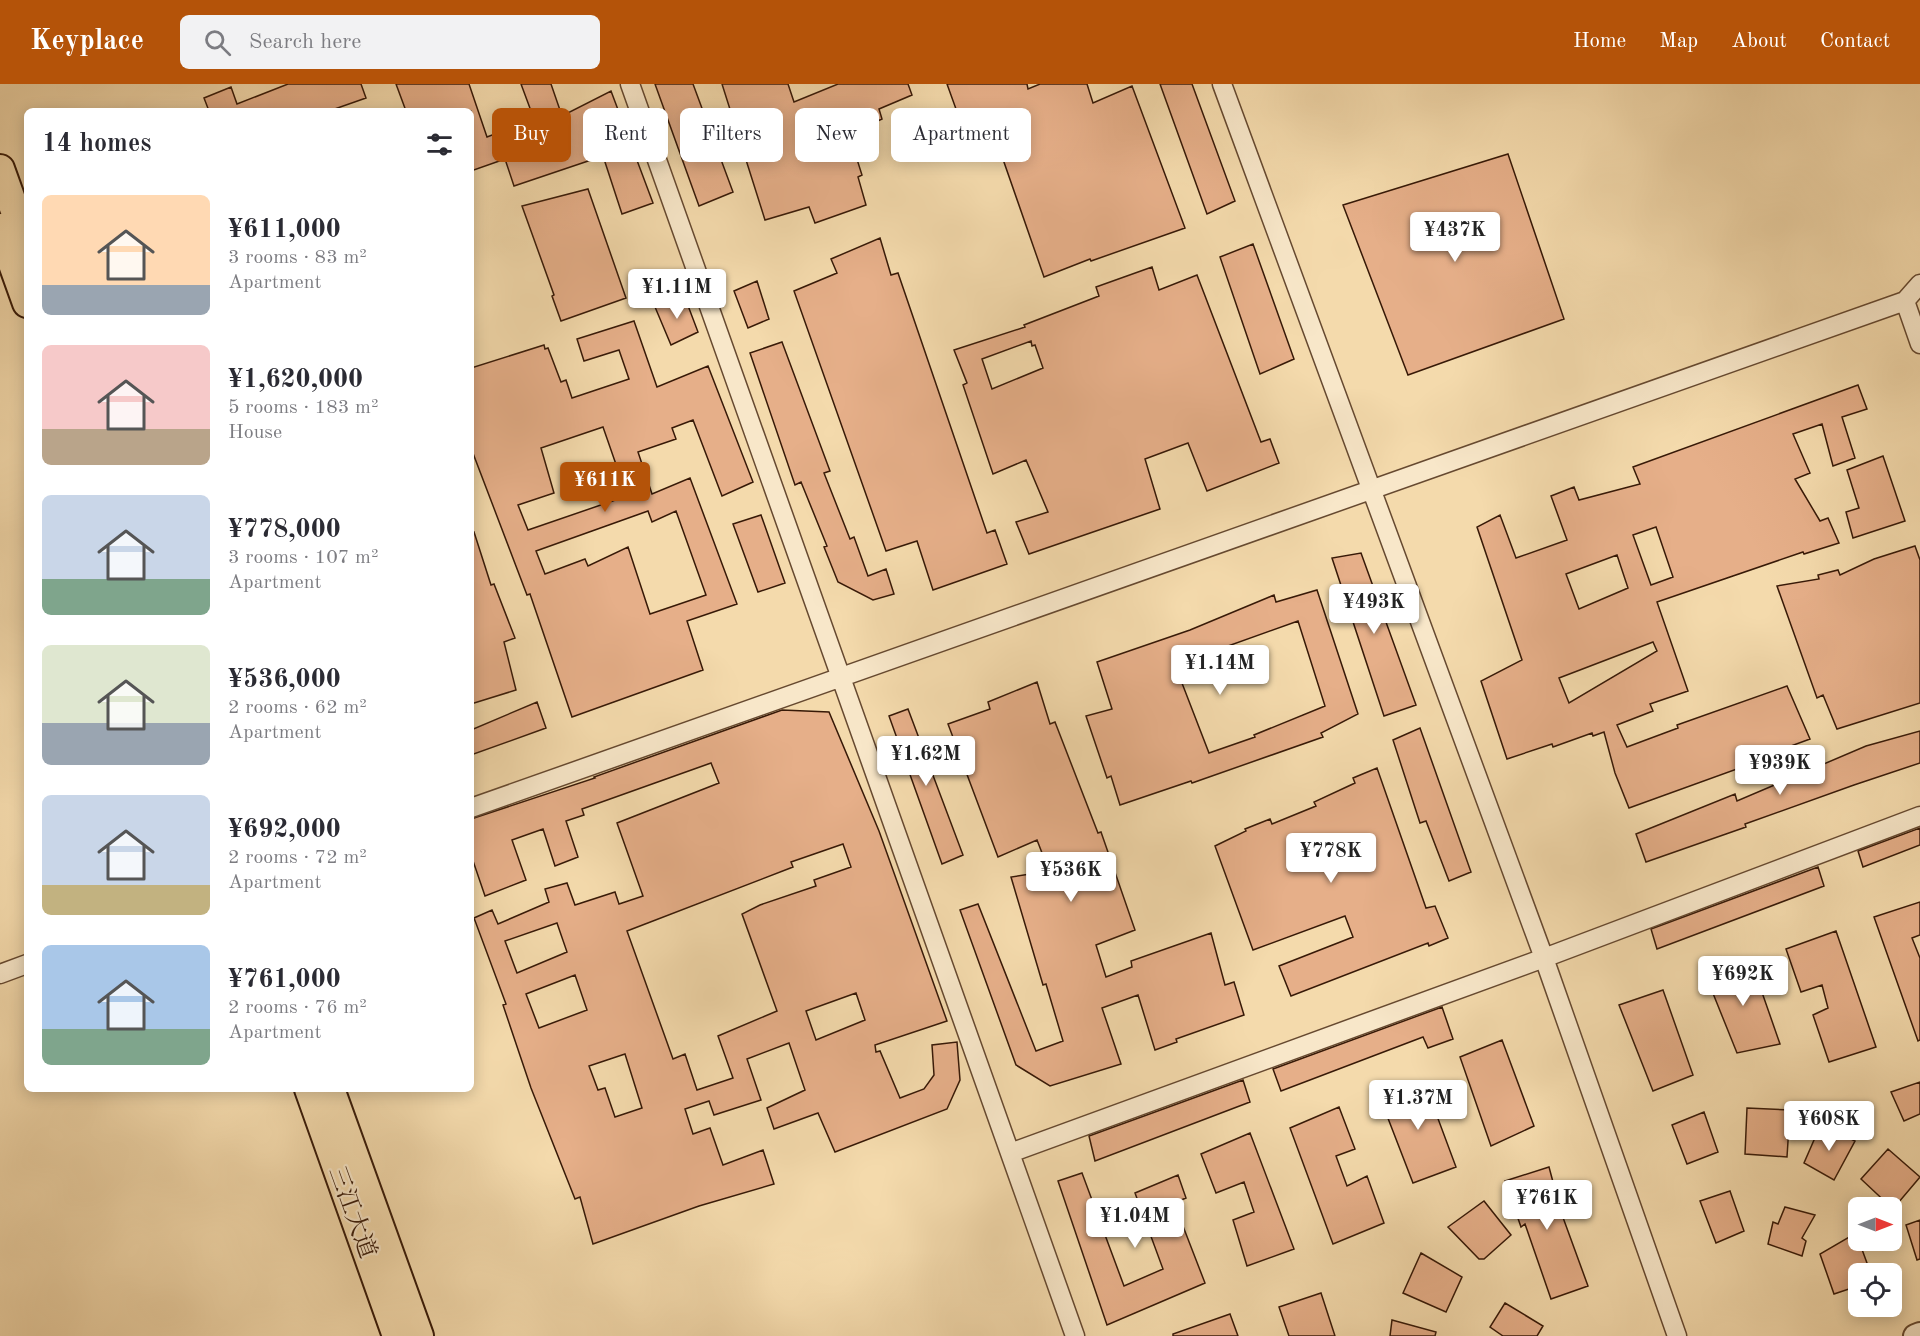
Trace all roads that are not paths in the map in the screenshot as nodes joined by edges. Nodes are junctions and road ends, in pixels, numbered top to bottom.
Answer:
1 (630, 84) edge
2 (1222, 84) edge
3 (0, 169) edge
4 (0, 228) edge
5 (24, 236) edge
6 (1920, 284) edge
7 (24, 295) edge
8 (1905, 301) junction
9 (1920, 344) edge
10 (1373, 490) junction
11 (839, 678) junction
12 (474, 807) edge
13 (1920, 816) edge
14 (1544, 958) junction
15 (24, 965) edge
16 (0, 974) edge
17 (310, 1092) edge
18 (331, 1092) edge
19 (1010, 1153) junction
20 (1920, 1334) edge
21 (397, 1336) edge
22 (418, 1336) edge
23 (1075, 1336) edge
24 (1677, 1336) edge
25 (1915, 1336) edge

1 - 11 street
2 - 10 street
3 - 5 main road
4 - 7 main road
6 - 8 street
8 - 9 street
8 - 10 street
10 - 11 street
10 - 14 street
11 - 12 street
11 - 19 street
13 - 14 street
14 - 19 street
14 - 24 street
15 - 16 street
17 - 21 main road, 三江大道
18 - 22 main road, 三江大道
19 - 23 street
20 - 25 street

